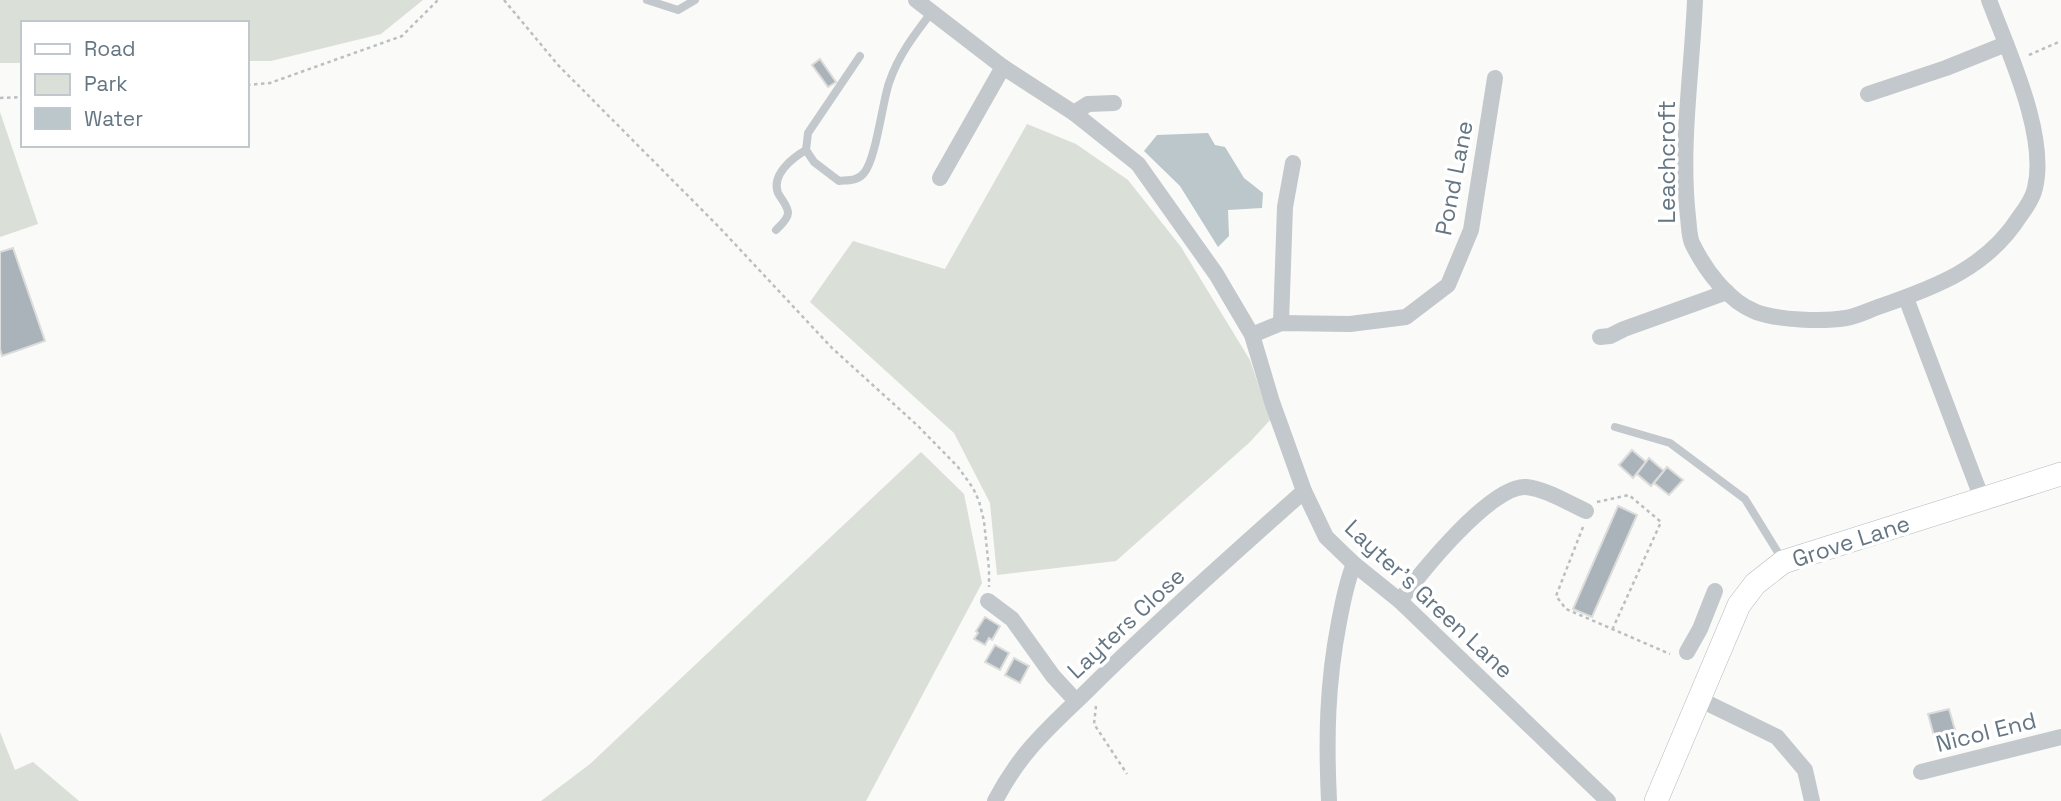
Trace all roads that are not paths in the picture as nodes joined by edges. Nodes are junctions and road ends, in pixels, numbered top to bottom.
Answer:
1 (648, 0) edge
2 (695, 0) edge
3 (916, 0) edge
4 (1695, 0) edge
5 (1989, 0) edge
6 (931, 12) junction
7 (2006, 44) junction
8 (860, 56) dead end
9 (1003, 67) junction
10 (1495, 78) dead end
11 (1868, 94) dead end
12 (1114, 103) dead end
13 (1074, 113) junction
14 (806, 150) junction
15 (1293, 163) dead end
16 (940, 178) dead end
17 (776, 230) dead end
18 (1727, 292) junction
19 (1906, 298) junction
20 (1281, 323) junction
21 (1252, 335) junction
22 (1600, 337) dead end
23 (1615, 427) dead end
24 (2061, 474) edge
25 (1304, 491) junction
26 (1982, 499) junction
27 (1586, 511) road end
28 (1783, 562) junction
29 (1353, 564) junction
30 (1715, 591) dead end
31 (988, 601) road end
32 (1400, 601) junction
33 (1700, 629) junction
34 (1724, 637) junction
35 (1687, 652) road end
36 (1081, 697) junction
37 (1699, 699) junction
38 (2061, 737) edge
39 (1922, 772) dead end
40 (995, 801) edge
41 (1329, 801) edge
42 (1608, 801) edge
43 (1656, 801) edge
44 (1812, 801) edge

1 - 2 lane
3 - 6 street, Layter's Green Lane
4 - 18 street, Leachcroft
5 - 7 street, Leachcroft
6 - 9 street, Layter's Green Lane
6 - 14 lane
7 - 11 street
7 - 19 street, Leachcroft
8 - 14 lane
9 - 13 street, Layter's Green Lane
9 - 16 street
10 - 20 street, Pond Lane
12 - 13 street
13 - 21 street, Layter's Green Lane
14 - 17 lane
15 - 20 street
18 - 19 street, Leachcroft
18 - 22 street
19 - 26 street
20 - 21 street, Pond Lane
21 - 25 street, Layter's Green Lane
23 - 28 lane
24 - 26 street, Grove Lane
25 - 29 street, Layter's Green Lane
25 - 36 street, Layters Close
26 - 28 street, Grove Lane
27 - 32 street
28 - 34 street, Grove Lane
29 - 32 street, Layter's Green Lane
29 - 41 street
30 - 33 street
31 - 36 street
32 - 42 street, Layter's Green Lane
33 - 34 street
33 - 35 street
34 - 37 street, Grove Lane
36 - 40 street, Layters Close
37 - 43 street, Grove Lane
37 - 44 street
38 - 39 street, Nicol End

